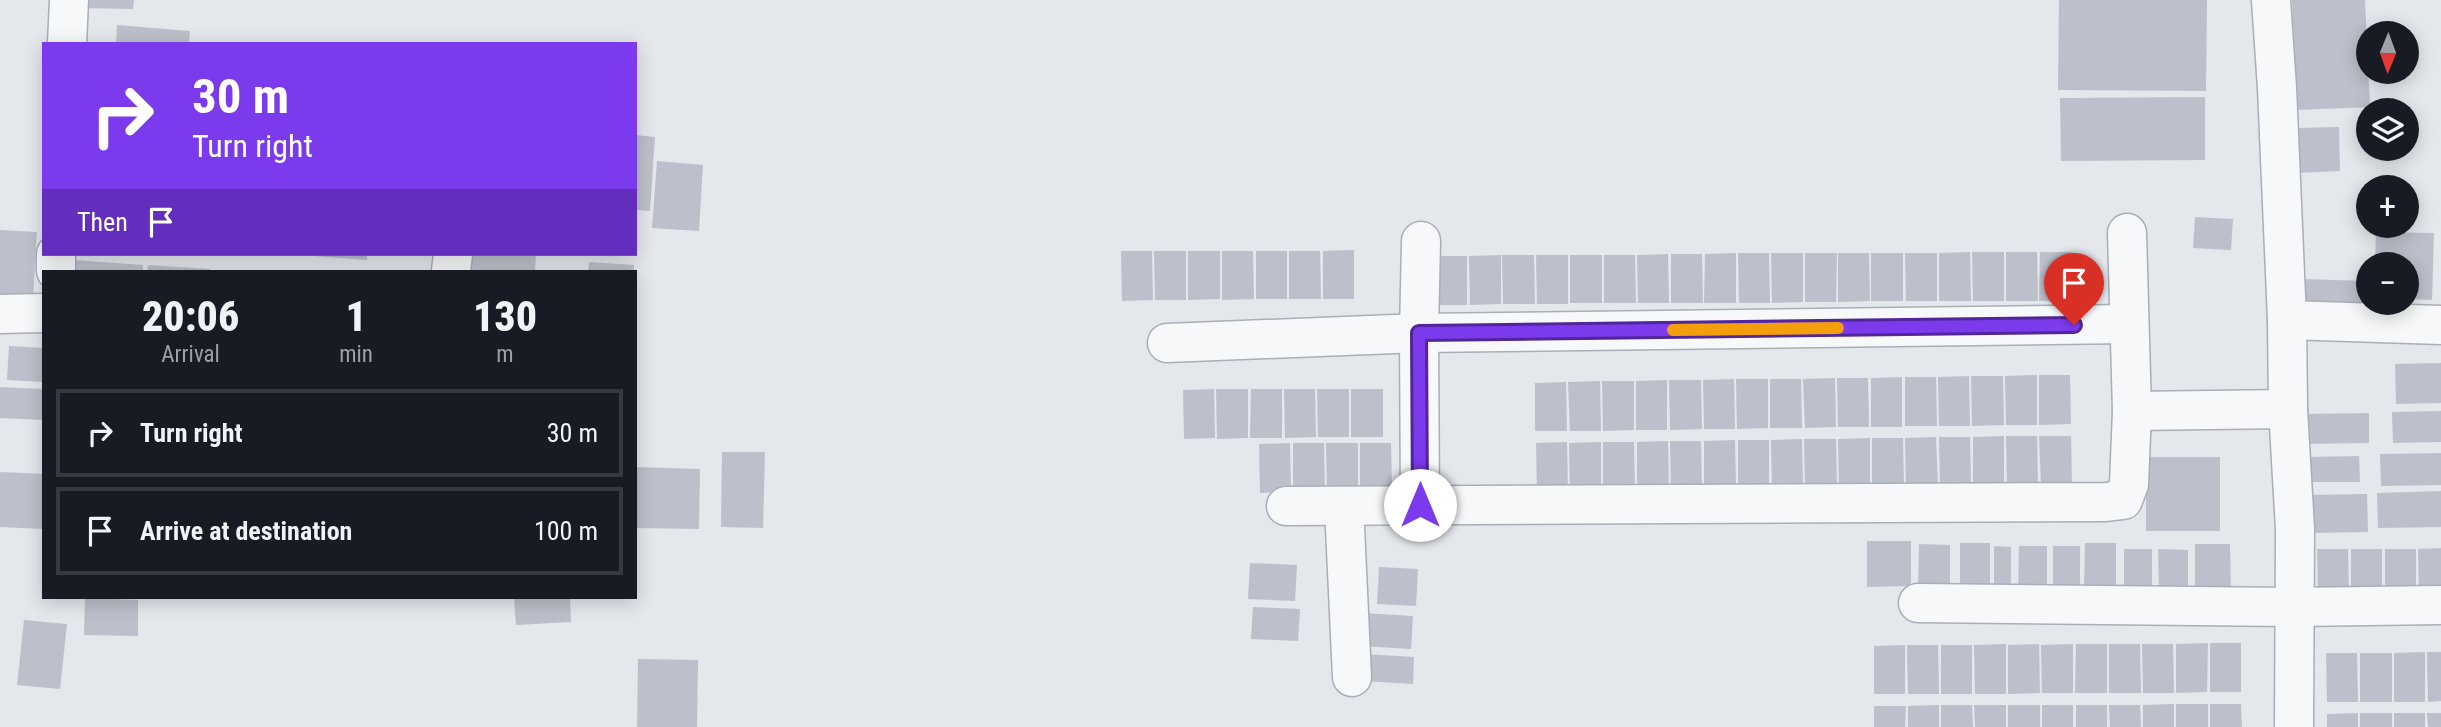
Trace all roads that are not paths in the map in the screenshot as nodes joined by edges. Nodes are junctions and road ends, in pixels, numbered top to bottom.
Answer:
1 (69, 0) edge
2 (2271, 0) edge
3 (67, 42) edge
4 (2127, 233) dead end
5 (1421, 242) dead end
6 (42, 313) edge
7 (0, 314) edge
8 (2287, 320) junction
9 (2128, 324) junction
10 (2441, 325) edge
11 (1419, 333) junction
12 (1167, 344) dead end
13 (2288, 409) junction
14 (2132, 411) junction
15 (1420, 505) junction
16 (1286, 506) dead end
17 (1344, 506) junction
18 (1918, 603) dead end
19 (2441, 605) edge
20 (2294, 607) junction
21 (1352, 677) dead end
22 (2294, 727) edge

1 - 3 street
2 - 8 street
4 - 9 street
5 - 11 street
6 - 7 street
8 - 10 street
8 - 13 street
9 - 11 street
9 - 14 street
11 - 12 street
11 - 15 street
13 - 14 street
13 - 20 street
14 - 15 street
15 - 17 street
16 - 17 street
17 - 21 street
18 - 20 street
19 - 20 street
20 - 22 street

